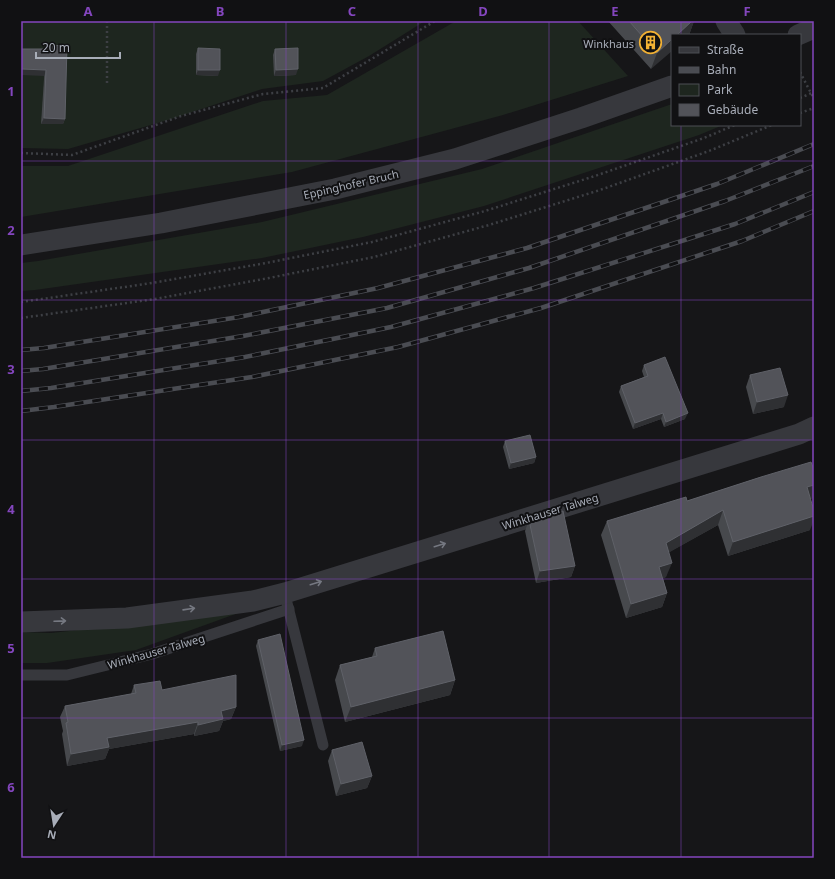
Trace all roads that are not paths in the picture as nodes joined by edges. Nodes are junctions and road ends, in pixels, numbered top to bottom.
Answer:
1 (726, 21) edge
2 (814, 28) edge
3 (734, 34) edge
4 (800, 34) edge
5 (671, 86) edge
6 (21, 245) edge
7 (814, 427) edge
8 (287, 601) junction
9 (21, 622) edge
10 (21, 675) edge
11 (323, 745) dead end

1 - 3 street
2 - 4 street
5 - 6 street, Eppinghofer Bruch
8 -> 7 street, Winkhauser Talweg
9 -> 8 street, Winkhauser Talweg
8 - 10 lane, Winkhauser Talweg
8 - 11 lane

